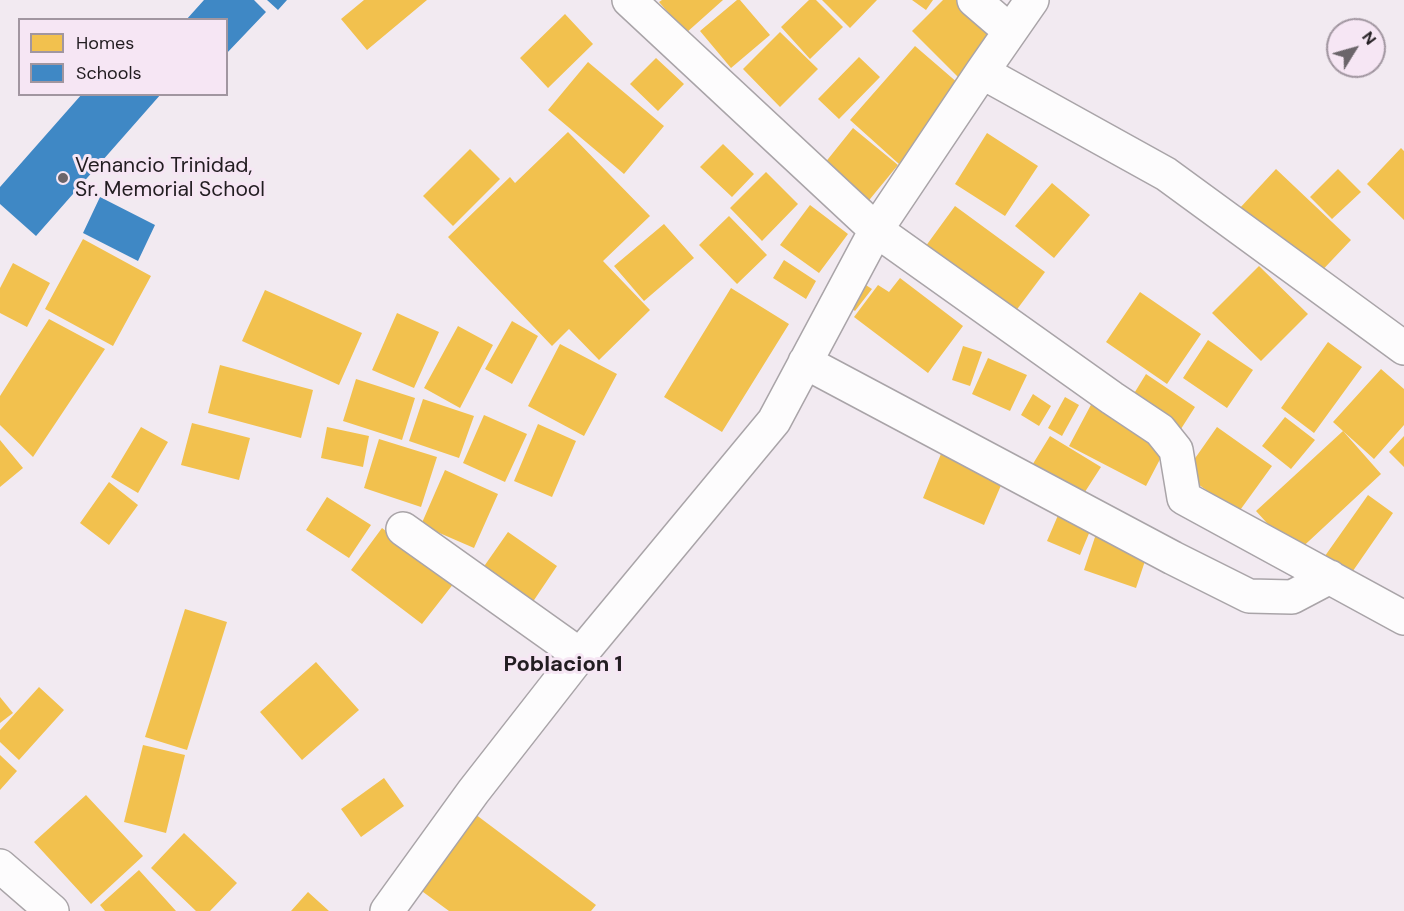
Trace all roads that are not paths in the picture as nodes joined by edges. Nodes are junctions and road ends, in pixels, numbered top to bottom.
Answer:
1 (629, 0) edge
2 (974, 0) edge
3 (1032, 0) edge
4 (1010, 31) junction
5 (982, 72) junction
6 (876, 230) junction
7 (1404, 348) edge
8 (805, 362) junction
9 (403, 530) dead end
10 (1330, 577) junction
11 (1404, 618) edge
12 (580, 655) junction
13 (0, 866) edge
14 (52, 911) edge
15 (387, 911) edge

1 - 6 street
2 - 4 street
3 - 4 street
4 - 5 street
5 - 6 street
5 - 7 street
6 - 8 street
6 - 10 street
8 - 10 street
8 - 12 street
9 - 12 street
10 - 11 street
12 - 15 street
13 - 14 street

